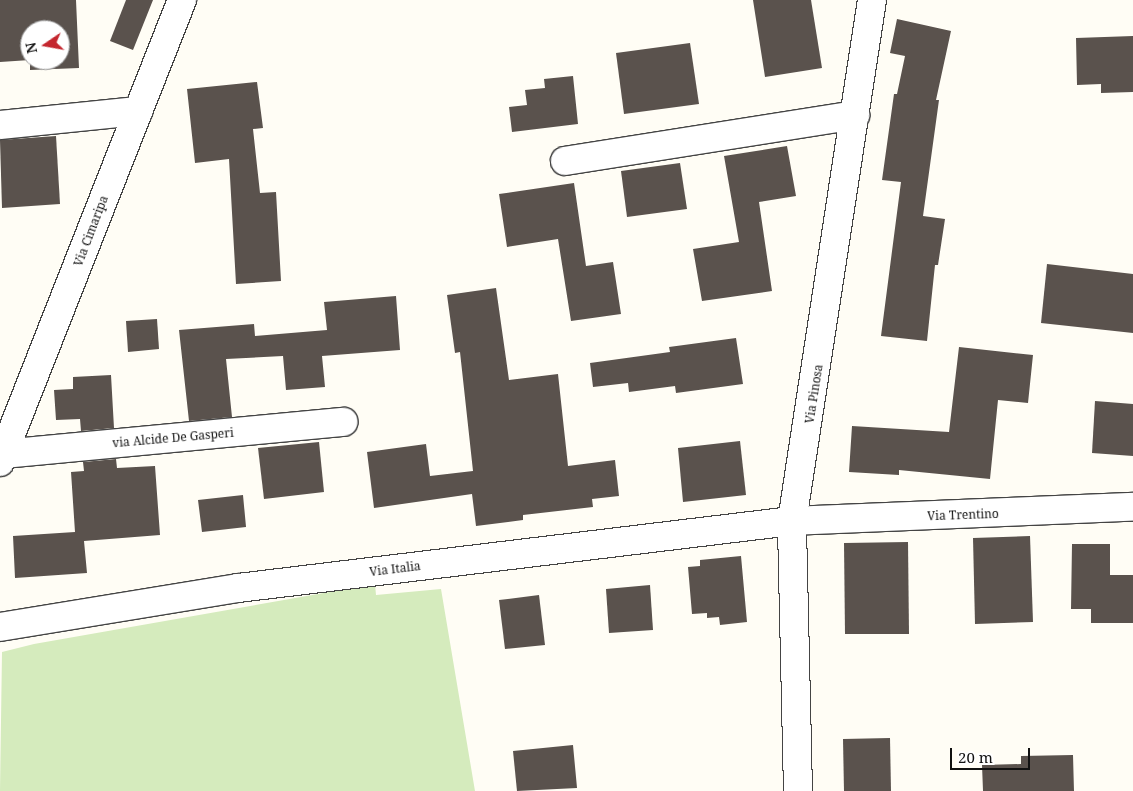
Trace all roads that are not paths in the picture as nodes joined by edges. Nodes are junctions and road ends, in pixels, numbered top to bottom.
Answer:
1 (182, 0) edge
2 (872, 0) edge
3 (138, 111) junction
4 (855, 115) junction
5 (0, 125) edge
6 (565, 161) dead end
7 (343, 422) dead end
8 (2, 458) edge
9 (1133, 507) edge
10 (792, 521) junction
11 (0, 626) edge
12 (798, 791) edge

1 - 3 street, Via Cimaripa
2 - 4 street, Via Pinosa
3 - 5 street
3 - 8 street, Via Cimaripa
4 - 6 street
4 - 10 street, Via Pinosa
7 - 8 street, via Alcide De Gasperi
9 - 10 street, Via Trentino
10 - 11 street, Via Italia
10 - 12 street, Via Pinosa

